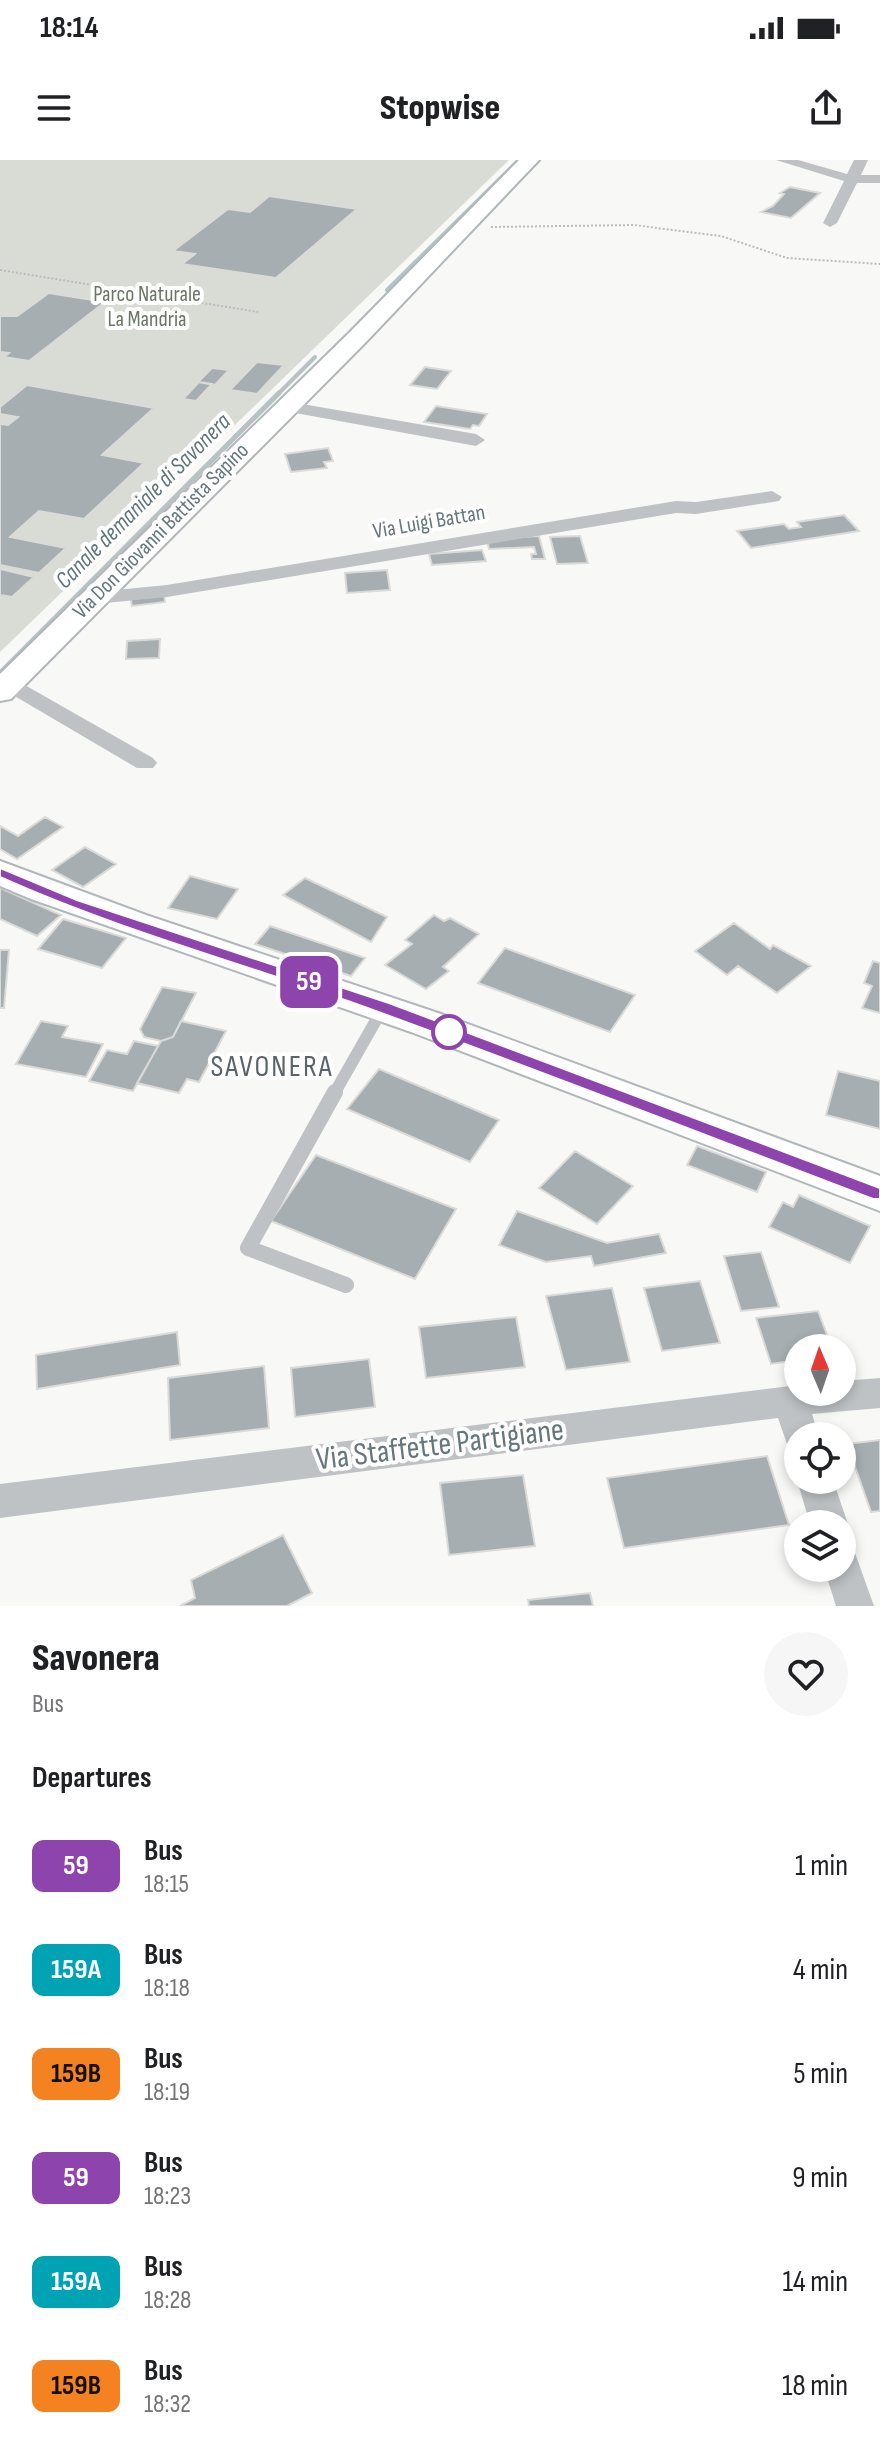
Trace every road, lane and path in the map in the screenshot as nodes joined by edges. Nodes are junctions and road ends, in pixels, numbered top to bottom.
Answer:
1 (530, 160) edge
2 (783, 160) edge
3 (861, 160) edge
4 (851, 179) junction
5 (880, 179) edge
6 (830, 223) dead end
7 (465, 224) junction
8 (880, 264) edge
9 (0, 270) edge
10 (258, 312) dead end
11 (285, 406) junction
12 (476, 440) dead end
13 (772, 497) dead end
14 (95, 598) junction
15 (9, 683) edge
16 (145, 763) dead end
17 (0, 873) edge
18 (383, 1008) junction
19 (880, 1194) edge
20 (346, 1285) dead end
21 (880, 1393) edge
22 (856, 1395) edge
23 (784, 1402) edge
24 (0, 1501) edge
25 (847, 1582) edge
26 (855, 1606) edge

1 - 7 street, Via Don Giovanni Battista Sapino
2 - 4 street
3 - 4 street
4 - 5 street
4 - 6 street
7 - 8 path
7 - 11 street, Via Don Giovanni Battista Sapino
9 - 10 path
11 - 12 street
11 - 14 street, Via Don Giovanni Battista Sapino
13 - 14 street, Via Luigi Battan
14 - 15 street, Via Don Giovanni Battista Sapino
15 - 16 street
17 - 18 street
18 - 19 street
18 - 20 lane
21 - 22 street, Via Staffette Partigiane
23 - 24 street, Via Staffette Partigiane
25 - 26 street

